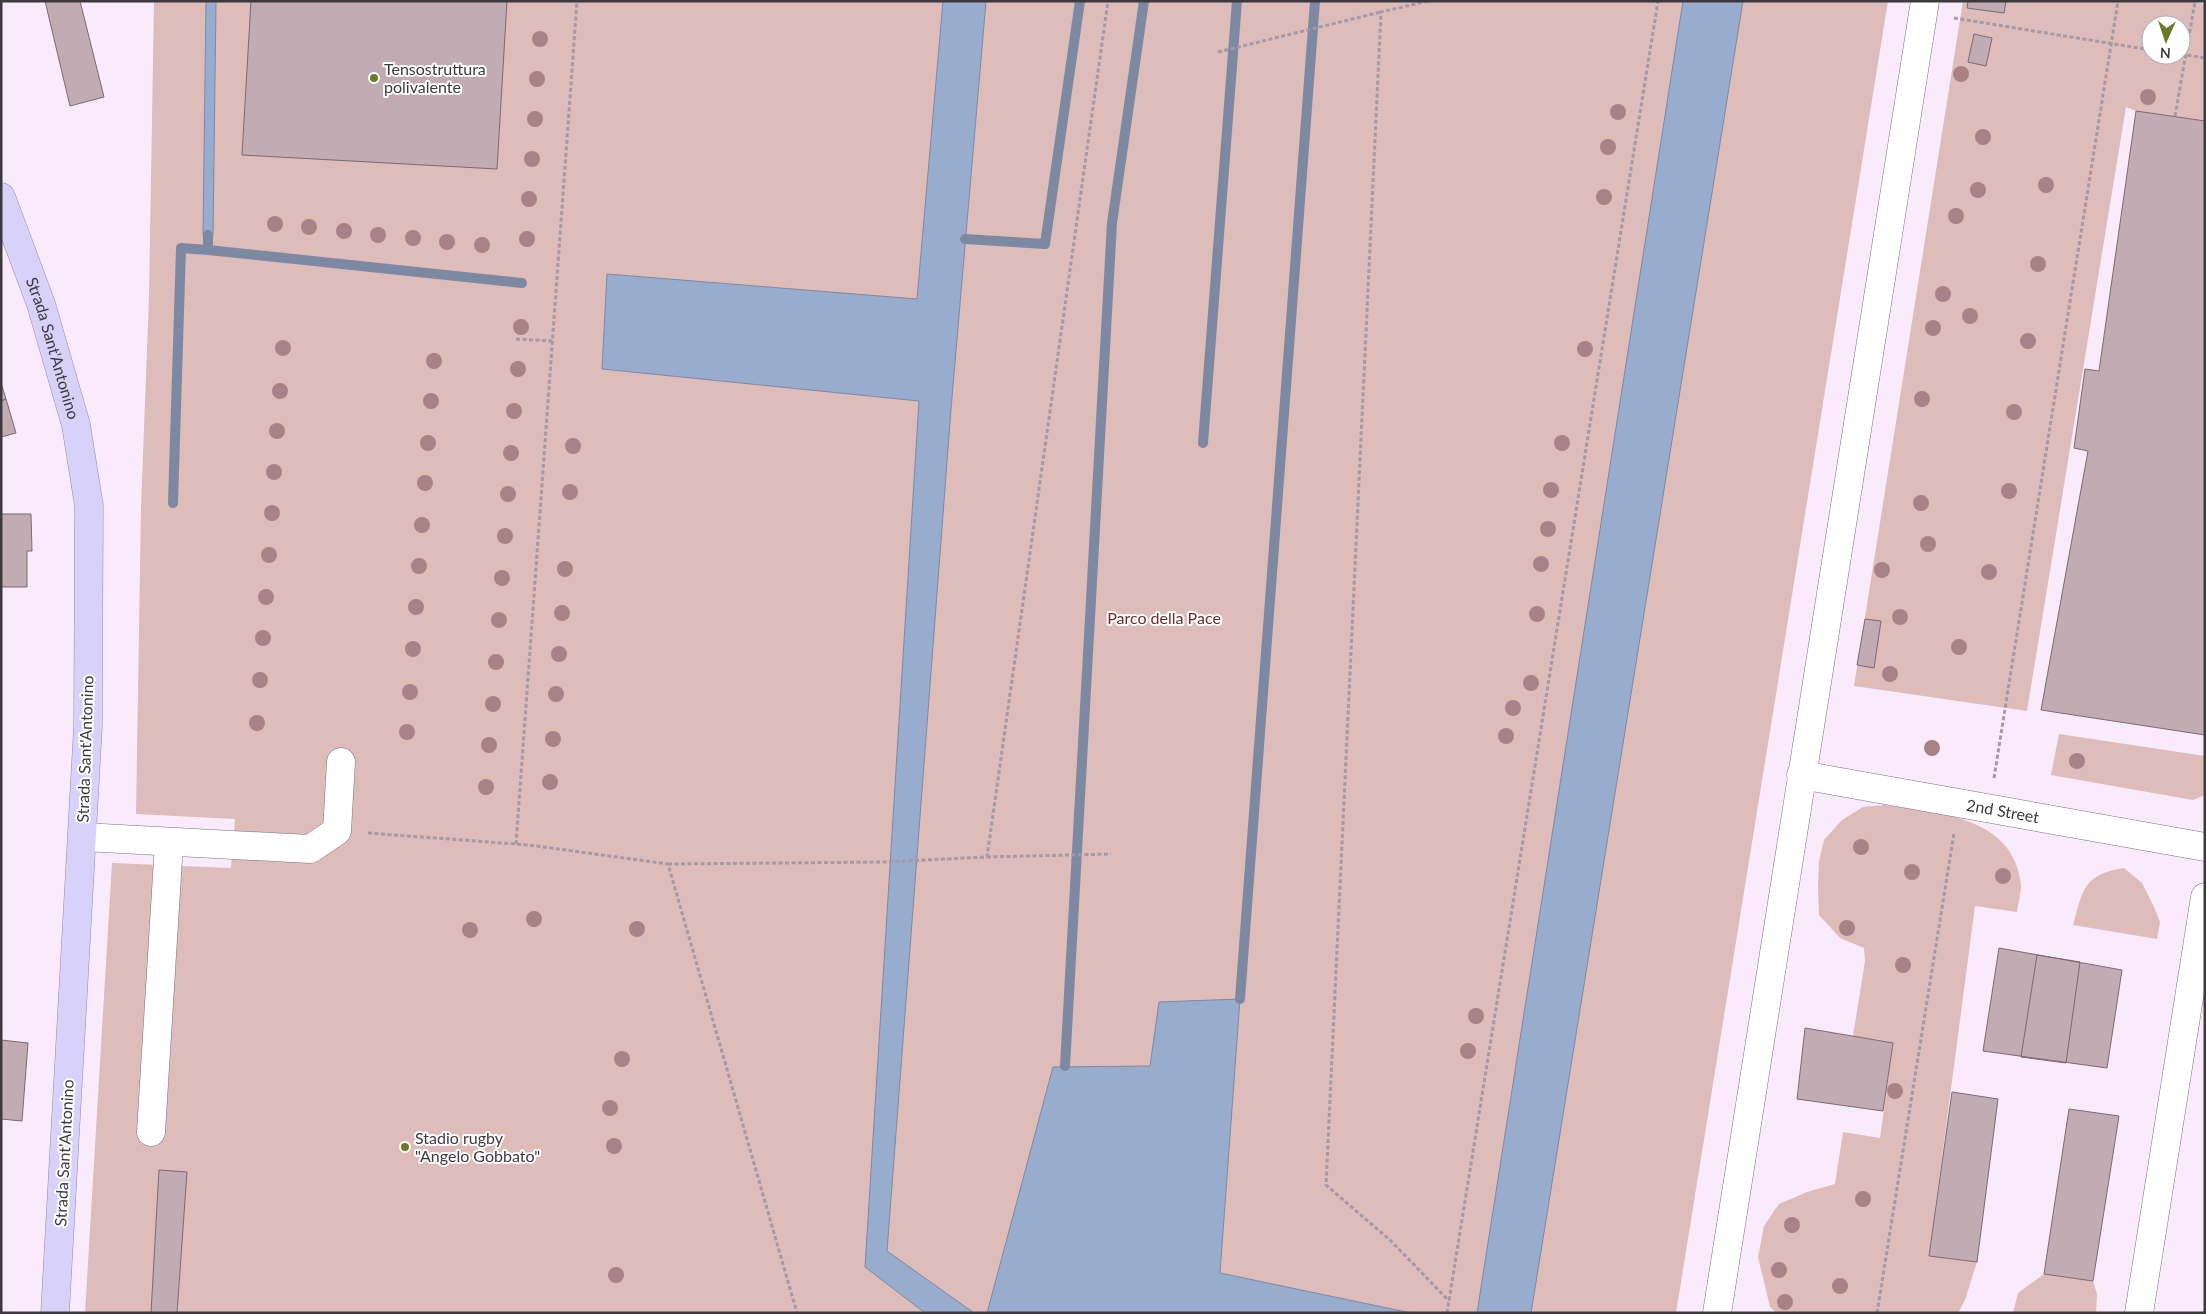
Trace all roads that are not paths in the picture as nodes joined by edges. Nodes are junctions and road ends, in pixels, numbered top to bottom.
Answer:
1 (1924, 7) edge
2 (1, 197) edge
3 (341, 762) dead end
4 (1801, 775) junction
5 (82, 837) junction
6 (170, 843) junction
7 (2205, 847) edge
8 (2205, 897) edge
9 (151, 1132) dead end
10 (55, 1313) edge
11 (1717, 1313) edge
12 (2140, 1313) edge

1 - 4 lane
2 - 5 main road, Strada Sant'Antonino
3 - 6 lane
4 - 7 lane, 2nd Street
4 - 11 lane
5 - 6 lane
5 - 10 main road, Strada Sant'Antonino
6 - 9 lane
8 - 12 lane

